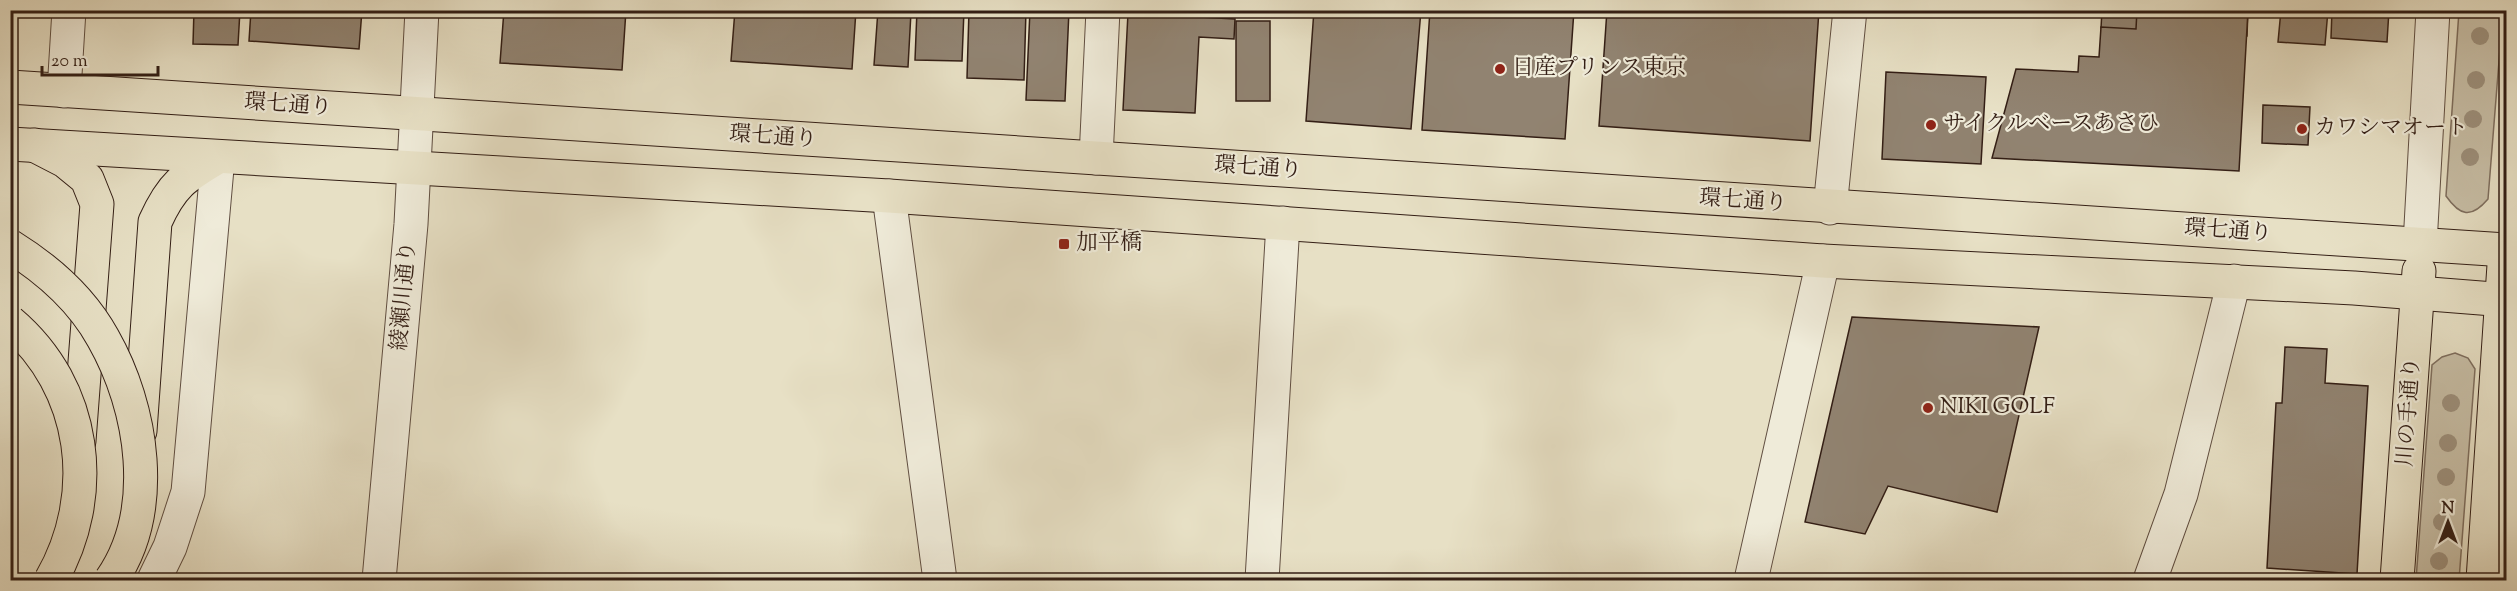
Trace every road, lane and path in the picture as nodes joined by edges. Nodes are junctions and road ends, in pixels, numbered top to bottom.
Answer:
1 (69, 10) edge
2 (422, 10) edge
3 (1103, 10) edge
4 (1850, 10) edge
5 (2433, 10) edge
6 (10, 87) edge
7 (64, 91) junction
8 (418, 115) junction
9 (22, 145) edge
10 (218, 157) junction
11 (1096, 158) junction
12 (415, 168) junction
13 (889, 196) junction
14 (1830, 208) junction
15 (1283, 223) junction
16 (2506, 243) edge
17 (2421, 244) junction
18 (10, 246) edge
19 (1824, 261) junction
20 (2234, 281) junction
21 (2417, 292) junction
22 (2504, 299) edge
23 (10, 322) edge
24 (135, 533) junction
25 (45, 580) edge
26 (51, 580) edge
27 (111, 580) edge
28 (116, 580) edge
29 (121, 580) edge
30 (154, 580) edge
31 (380, 580) edge
32 (940, 580) edge
33 (1262, 580) edge
34 (1751, 580) edge
35 (2150, 580) edge
36 (2397, 580) edge
37 (2483, 580) edge

1 - 7 street
2 - 8 street, 綾瀬川通り
3 - 11 street
4 - 14 street
5 - 17 street
6 - 7 main road, 環七通り
7 - 8 main road, 環七通り
8 - 11 main road, 環七通り
8 - 12 street, 綾瀬川通り
9 - 10 main road
9 - 25 main road, bridge
10 - 12 main road
10 - 28 main road, bridge
10 - 30 street
11 - 14 main road, 環七通り
12 - 13 main road
12 - 31 street, 綾瀬川通り
13 - 15 main road
13 - 32 street
14 - 17 main road, 環七通り
15 - 19 main road
15 - 33 street
16 - 17 main road, 環七通り
16 - 22 main road
17 - 21 main road, 川の手通り
18 - 24 main road, bridge
19 - 20 main road
19 - 34 street
20 - 21 main road
20 - 35 street
21 - 22 main road
21 - 36 main road, 川の手通り
22 - 37 main road
23 - 26 main road, bridge
24 - 27 main road, bridge
24 - 29 main road, bridge

